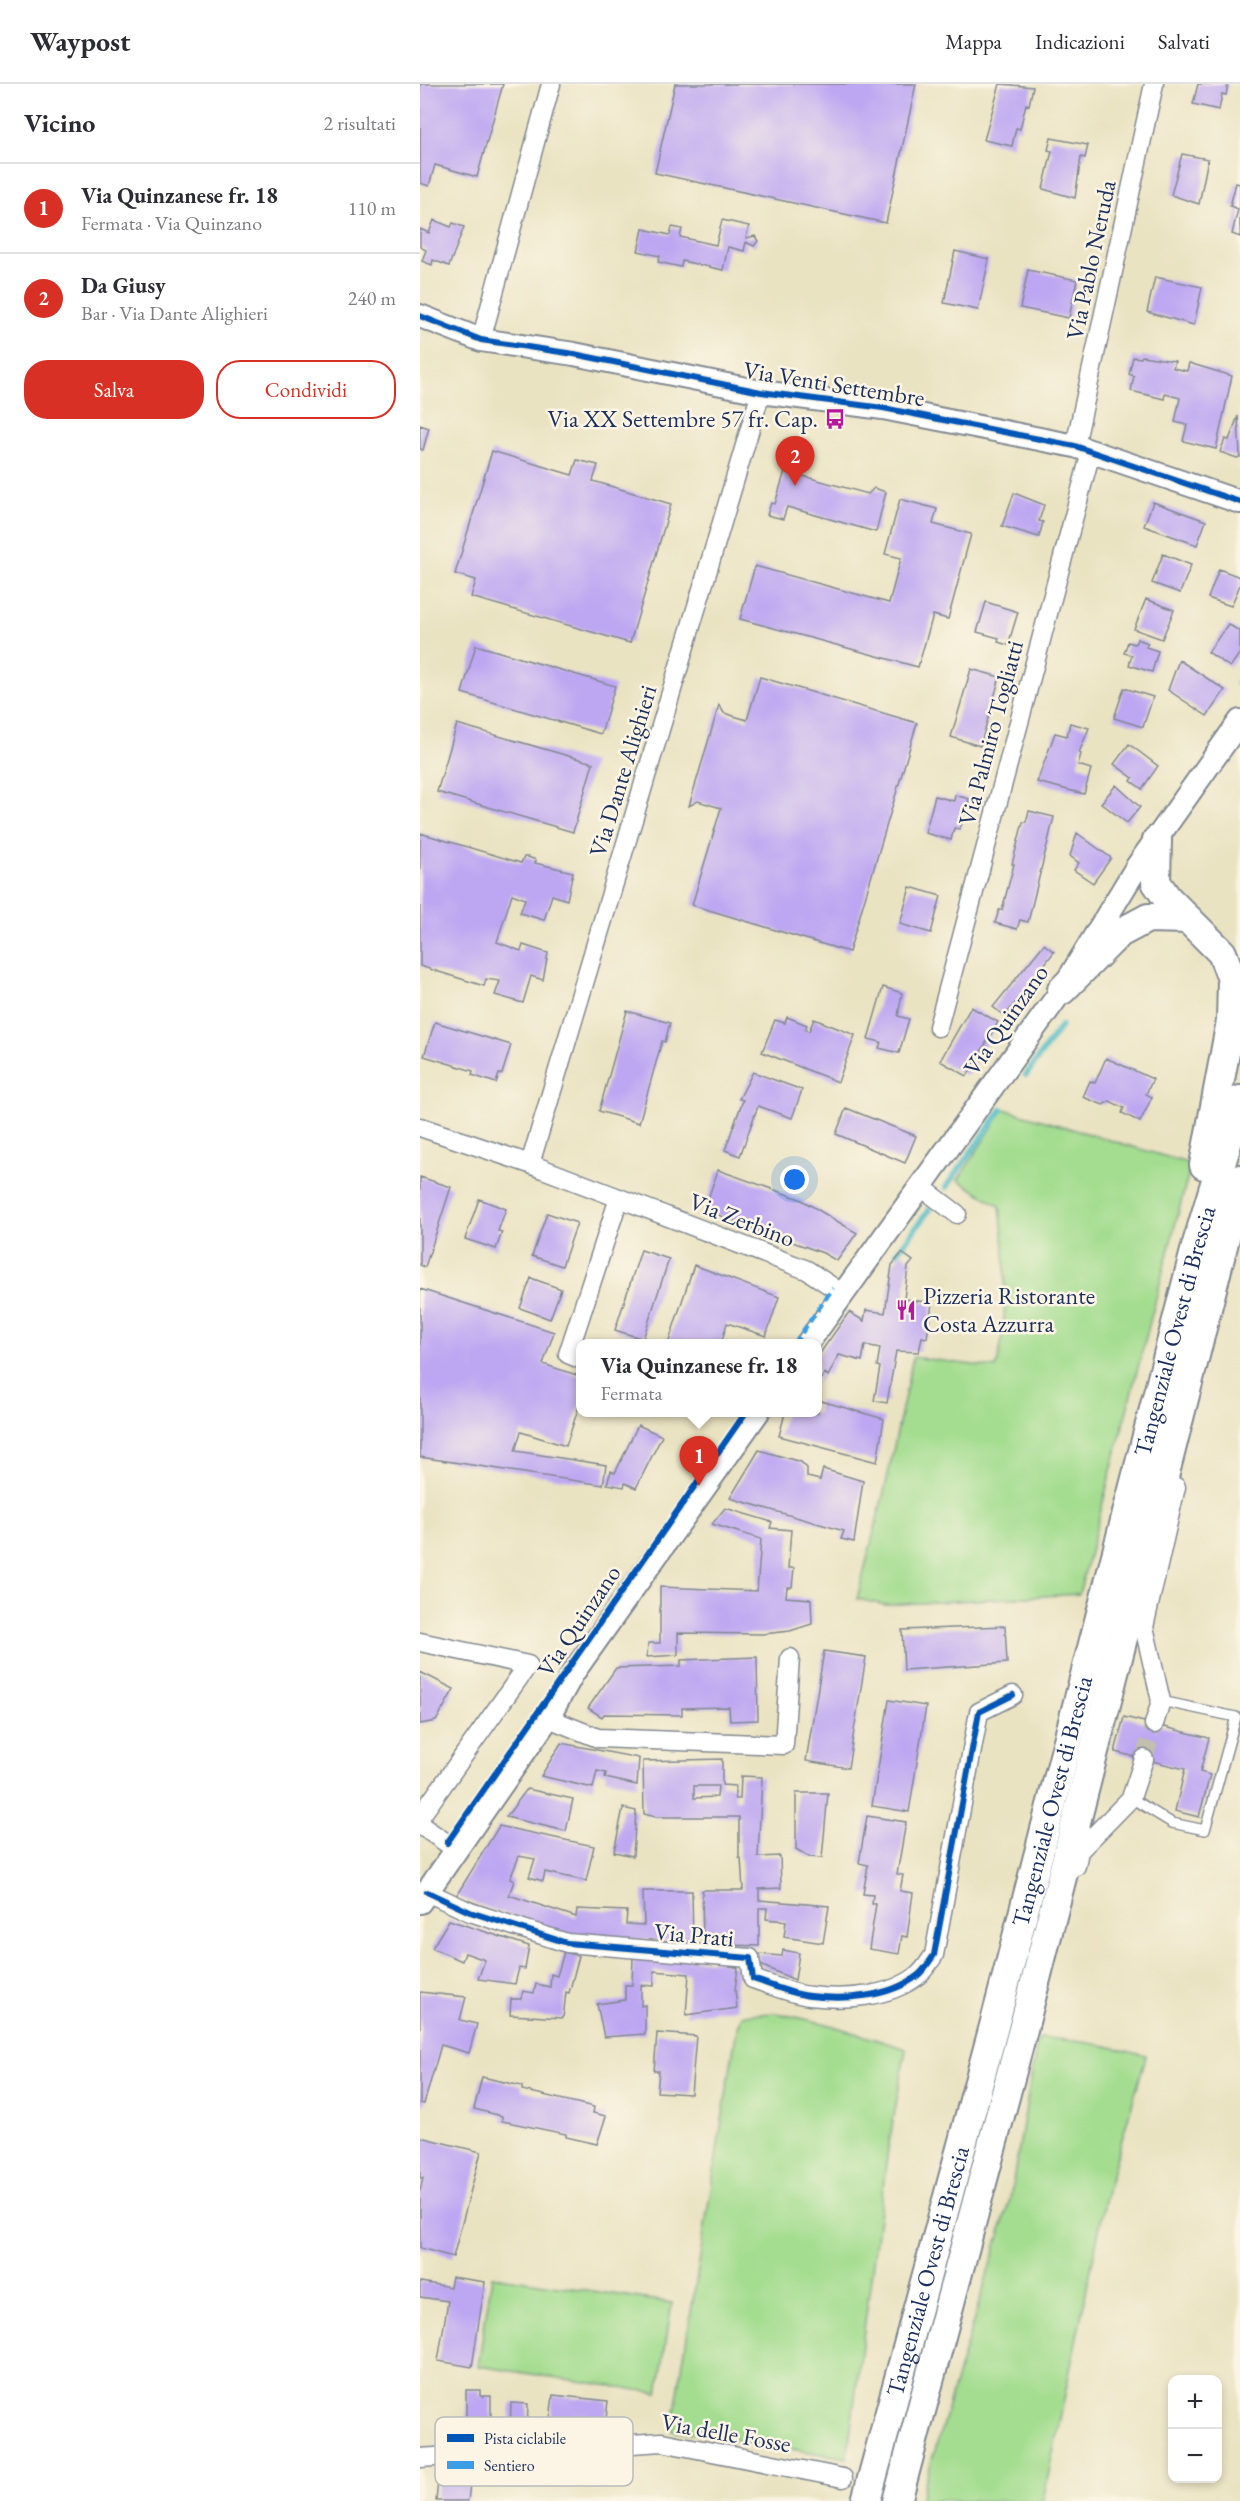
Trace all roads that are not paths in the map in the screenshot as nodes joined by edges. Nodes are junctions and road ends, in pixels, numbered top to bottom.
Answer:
1 (551, 84) edge
2 (1154, 84) edge
3 (420, 316) edge
4 (482, 340) junction
5 (761, 392) junction
6 (1083, 449) junction
7 (1240, 502) edge
8 (1240, 722) edge
9 (1157, 840) junction
10 (1188, 919) junction
11 (1062, 990) junction
12 (938, 1027) dead end
13 (1240, 1100) edge
14 (420, 1126) edge
15 (530, 1164) junction
16 (1240, 1179) edge
17 (921, 1186) junction
18 (619, 1198) junction
19 (957, 1214) dead end
20 (1196, 1247) junction
21 (843, 1294) junction
22 (811, 1339) edge
23 (1197, 1347) junction
24 (576, 1357) edge
25 (755, 1417) edge
26 (420, 1642) edge
27 (790, 1658) dead end
28 (1013, 1695) dead end
29 (1161, 1701) junction
30 (548, 1718) junction
31 (1154, 1724) tunnel mouth
32 (1144, 1759) tunnel mouth
33 (1131, 1798) junction
34 (420, 1817) edge
35 (420, 1825) edge
36 (457, 1850) junction
37 (424, 1897) edge
38 (1026, 2018) junction
39 (633, 2444) edge
40 (435, 2457) edge
41 (420, 2458) edge
42 (843, 2478) dead end
43 (866, 2501) edge
44 (897, 2501) edge

1 - 4 street
2 - 6 street, Via Pablo Neruda
3 - 4 street, Via Venti Settembre
4 - 5 street, Via Venti Settembre
5 - 6 street, Via Venti Settembre
5 - 15 street, Via Dante Alighieri
6 - 7 street, Via Venti Settembre
6 - 12 street, Via Palmiro Togliatti
8 - 9 street, Via Quinzano
9 - 10 main road
9 - 11 street, Via Quinzano
10 - 11 main road
10 - 20 main road
11 - 17 street, Via Quinzano
13 - 20 main road, Tangenziale Ovest di Brescia
14 - 15 street, Via Zerbino
15 - 18 street, Via Zerbino
16 - 23 main road, Tangenziale Ovest di Brescia
17 - 19 street
17 - 21 street, Via Quinzano
18 - 21 street, Via Zerbino
18 - 24 street
20 - 43 main road, Tangenziale Ovest di Brescia
21 - 22 street, Via Quinzano
23 - 29 street
23 - 38 main road, Tangenziale Ovest di Brescia
25 - 30 street, Via Quinzano
26 - 34 street
27 - 30 street
28 - 37 street, Via Prati
29 - 31 street
29 - 33 lane
30 - 36 street, Via Quinzano
32 - 33 street
33 - 38 street
35 - 36 street
36 - 37 street, Via Quinzano
38 - 44 main road, Tangenziale Ovest di Brescia
39 - 42 street, Via delle Fosse
40 - 41 street, Via delle Fosse

